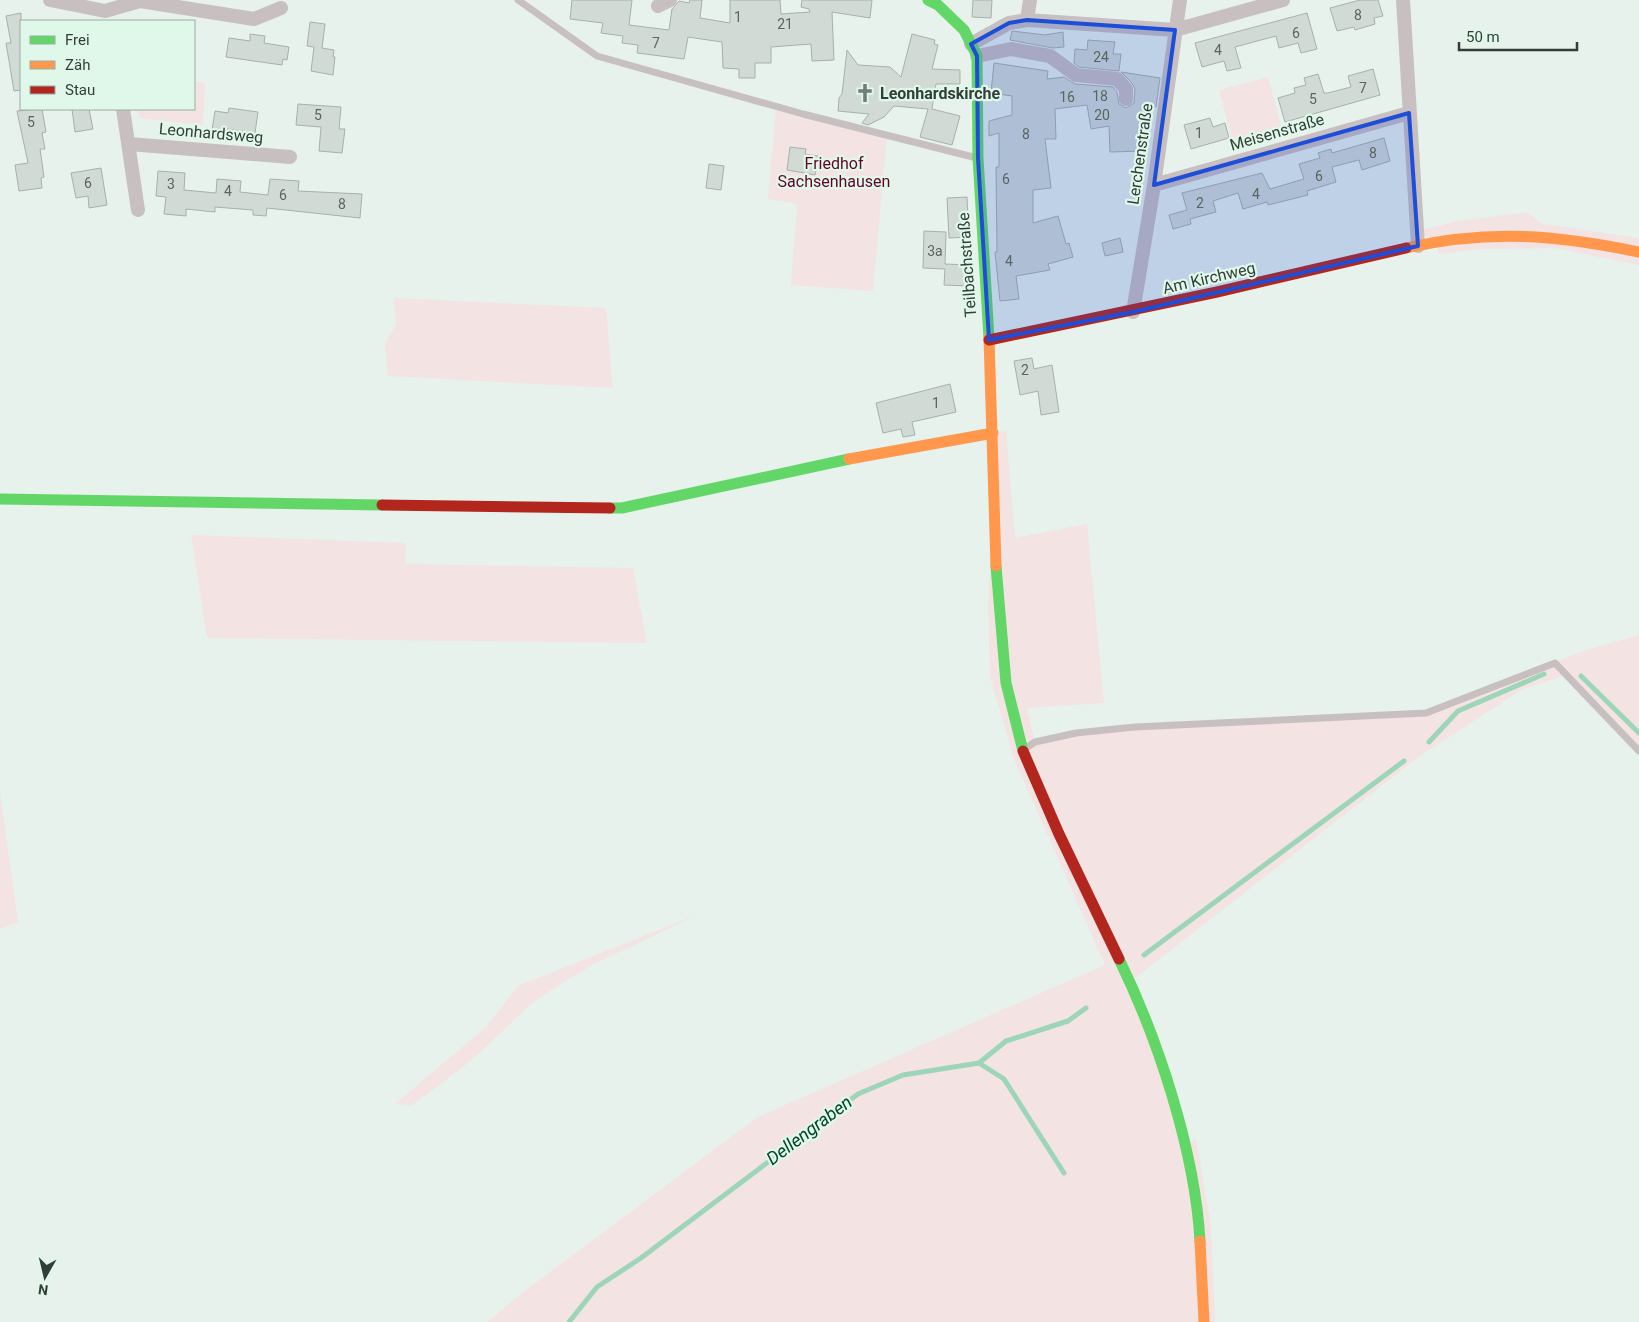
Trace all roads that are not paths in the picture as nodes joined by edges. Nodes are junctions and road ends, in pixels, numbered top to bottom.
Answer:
1 (50, 0) edge
2 (518, 0) edge
3 (928, 0) edge
4 (1030, 0) edge
5 (1180, 0) edge
6 (1283, 0) edge
7 (1403, 0) edge
8 (281, 8) dead end
9 (106, 16) edge
10 (1027, 20) junction
11 (1175, 30) junction
12 (974, 50) junction
13 (1126, 99) dead end
14 (123, 110) edge
15 (1409, 114) junction
16 (129, 144) junction
17 (290, 157) dead end
18 (978, 158) junction
19 (1154, 185) junction
20 (138, 210) dead end
21 (1418, 246) junction
22 (1639, 252) edge
23 (1133, 312) junction
24 (989, 340) junction
25 (993, 433) junction
26 (0, 499) edge
27 (1023, 750) junction
28 (1639, 751) edge
29 (1204, 1322) edge

1 - 9 street
2 - 18 lane
3 - 12 street
4 - 10 street
5 - 11 street, Lerchenstraße
6 - 11 street
7 - 15 street
8 - 9 street
10 - 11 street
10 - 12 street
11 - 19 street, Lerchenstraße
12 - 13 street
12 - 18 street, Teilbachstraße
14 - 16 street
15 - 19 street, Meisenstraße
15 - 21 street
16 - 17 street, Leonhardsweg
16 - 20 street
18 - 24 street, Teilbachstraße
19 - 23 street, Lerchenstraße
21 - 22 street, Am Kirchweg
21 - 23 street, Am Kirchweg
23 - 24 street, Am Kirchweg
24 - 25 street, Teilbachstraße
25 - 26 street
25 - 27 street, Teilbachstraße
27 - 28 lane
27 - 29 street, Teilbachstraße

